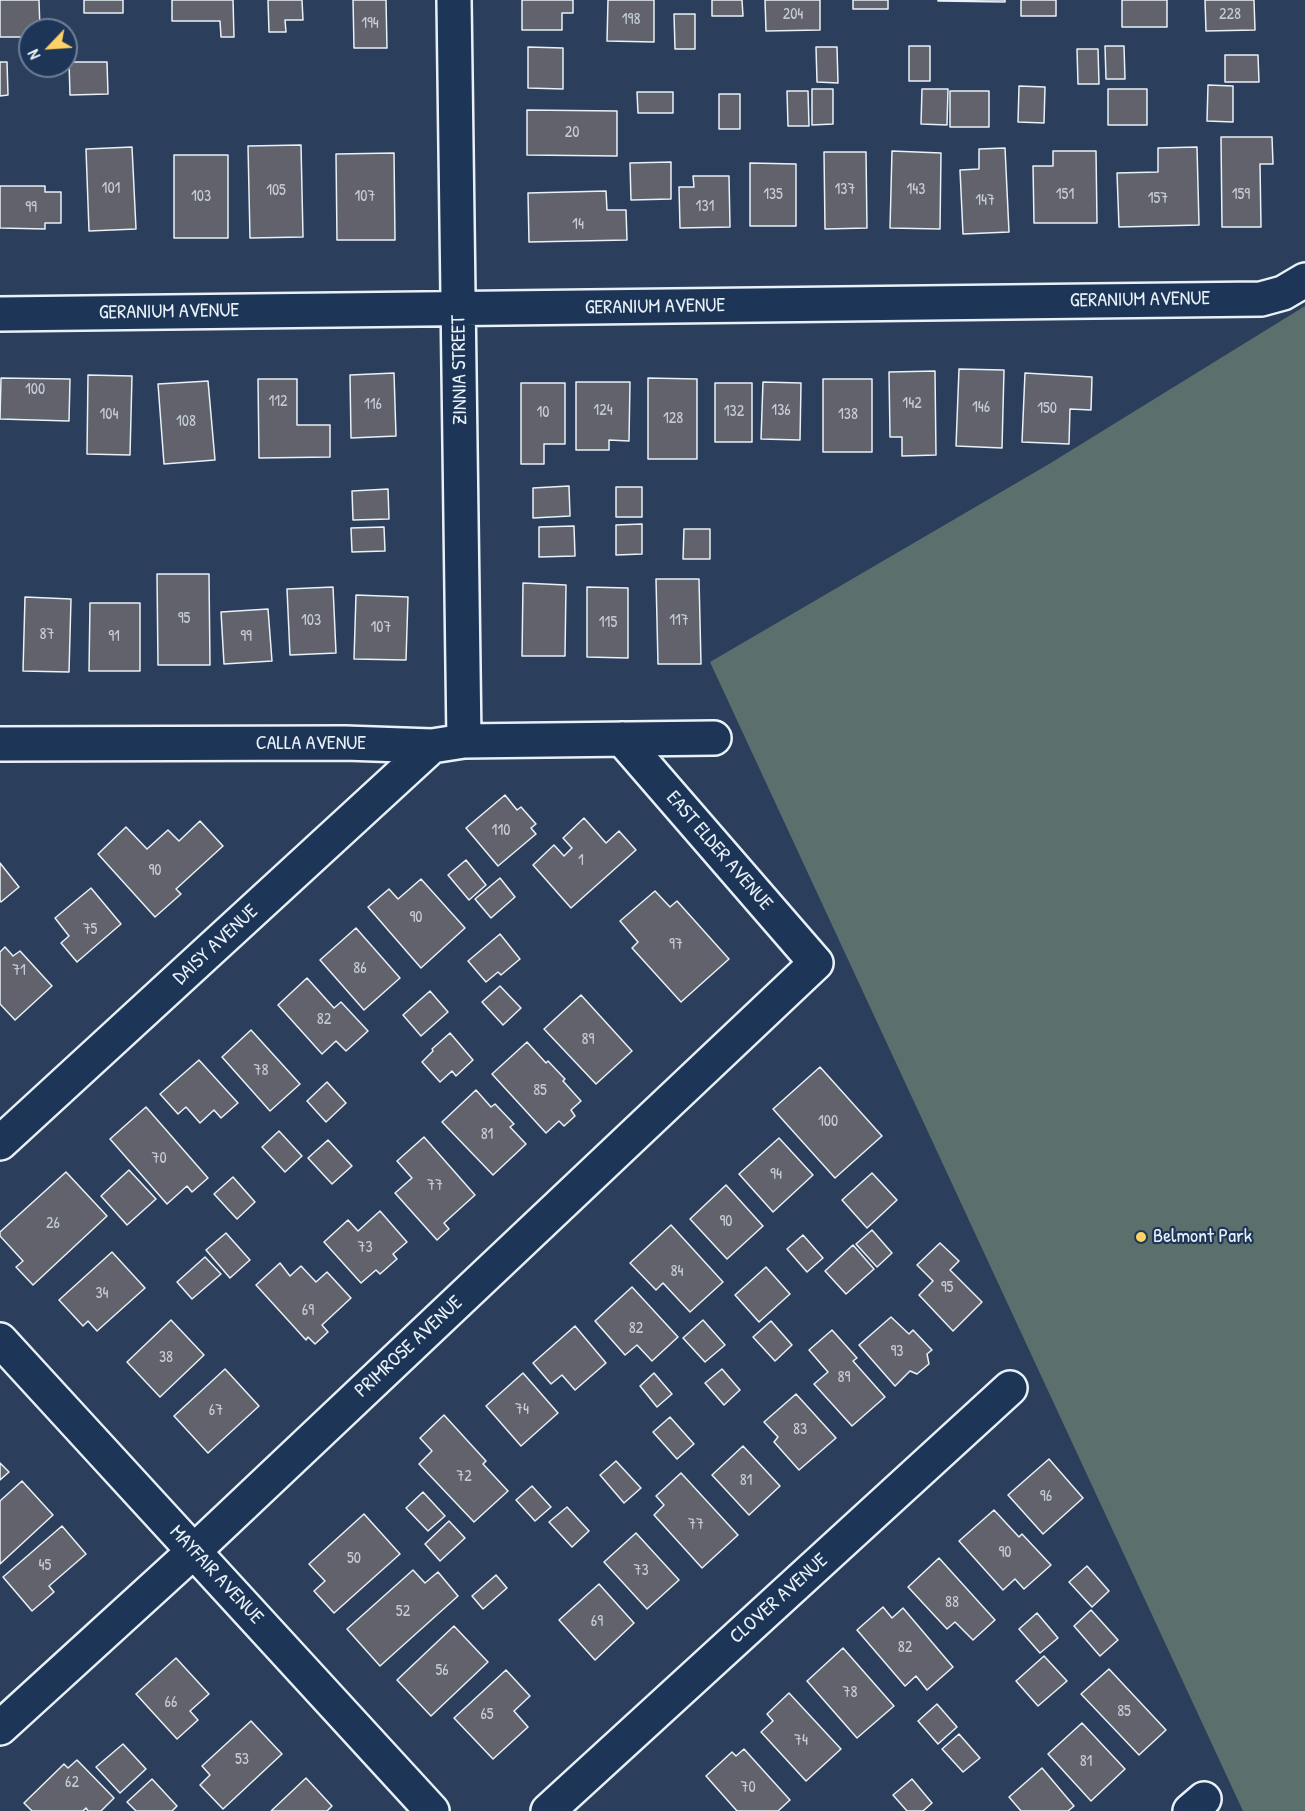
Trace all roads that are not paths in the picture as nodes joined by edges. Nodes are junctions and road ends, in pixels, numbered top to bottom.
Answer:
1 (454, 0) edge
2 (1305, 280) edge
3 (459, 309) junction
4 (0, 314) edge
5 (714, 738) dead end
6 (622, 739) junction
7 (464, 741) junction
8 (0, 744) edge
9 (432, 746) junction
10 (816, 963) joint
11 (0, 1143) edge
12 (0, 1340) edge
13 (1010, 1388) dead end
14 (194, 1551) junction
15 (0, 1728) edge
16 (432, 1811) edge
17 (548, 1811) edge

1 - 3 street, ZINNIA STREET
2 - 3 street, GERANIUM AVENUE
3 - 4 street, GERANIUM AVENUE
3 - 7 street, ZINNIA STREET
5 - 6 street, CALLA AVENUE
6 - 7 street, CALLA AVENUE
6 - 10 street, EAST ELDER AVENUE
7 - 9 street, CALLA AVENUE
8 - 9 street, CALLA AVENUE
9 - 11 street, DAISY AVENUE
10 - 14 street, PRIMROSE AVENUE
12 - 14 street, MAYFAIR AVENUE
13 - 17 street, CLOVER AVENUE
14 - 15 street, PRIMROSE AVENUE
14 - 16 street, MAYFAIR AVENUE

